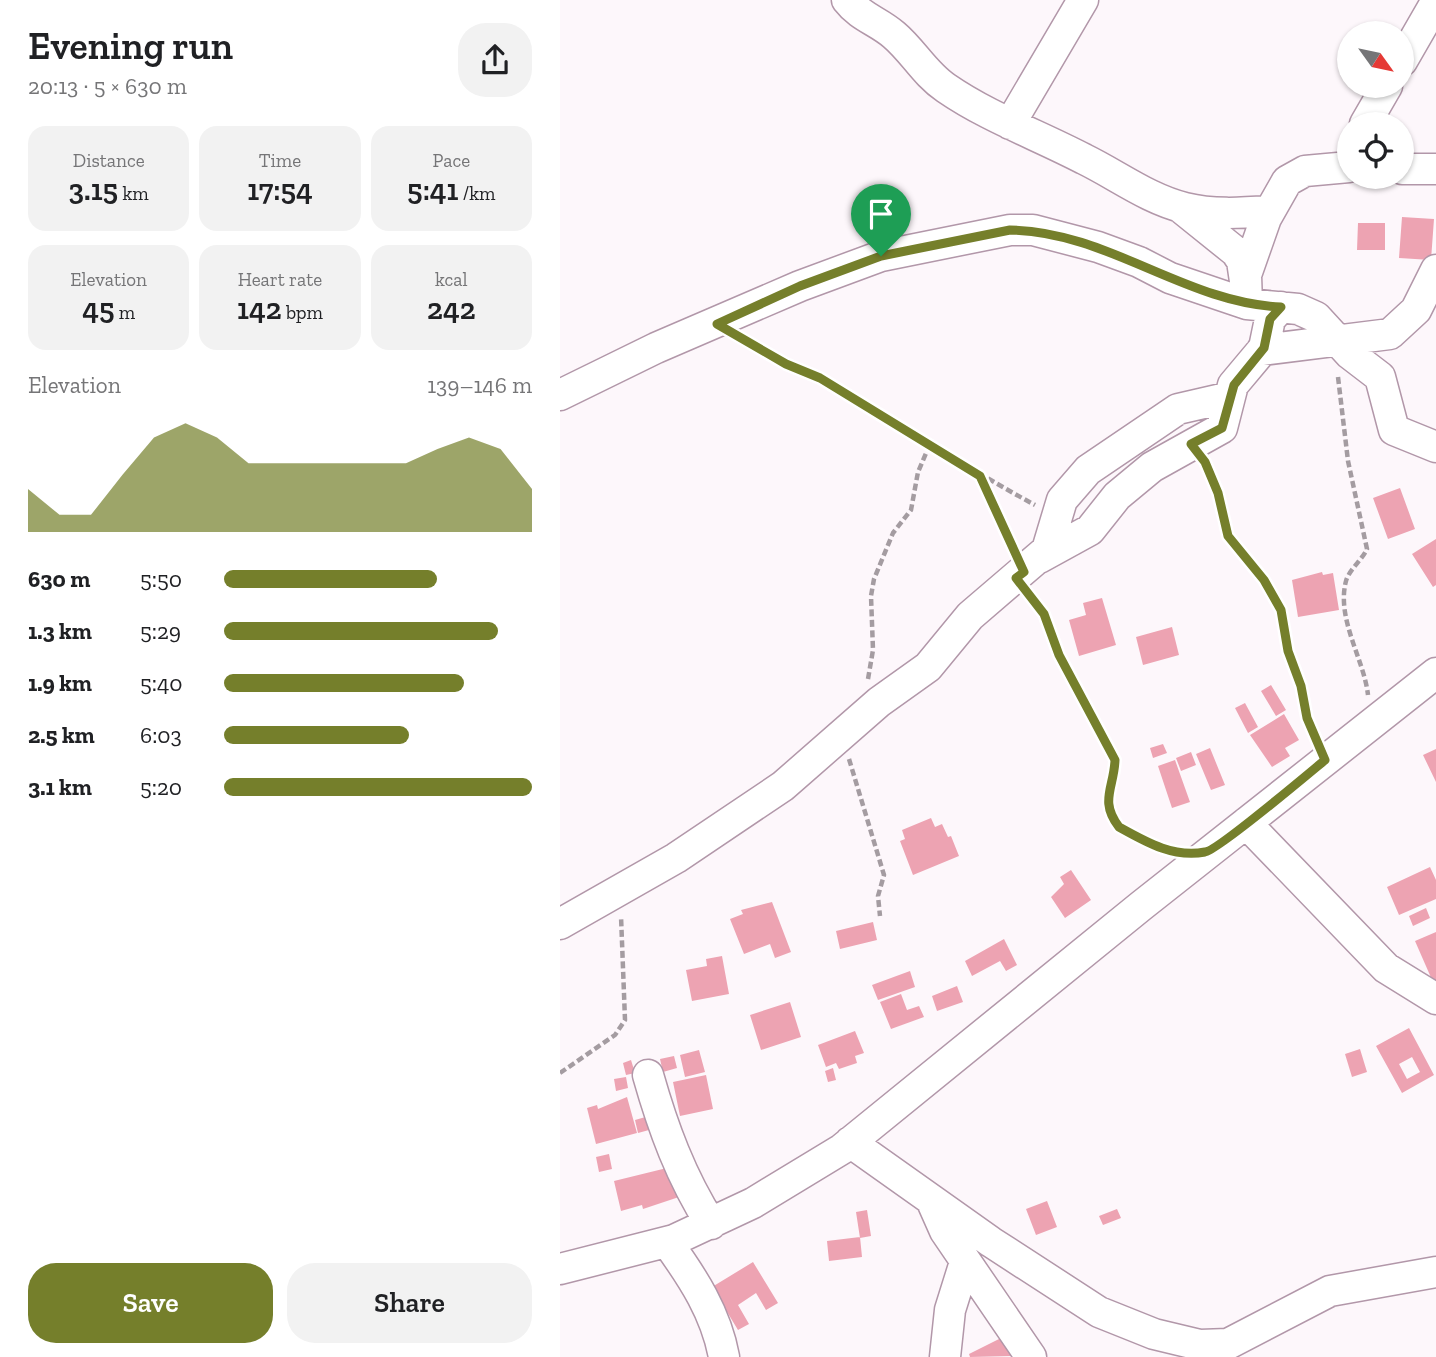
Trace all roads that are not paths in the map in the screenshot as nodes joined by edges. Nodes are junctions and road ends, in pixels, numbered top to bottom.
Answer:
1 (847, 0) edge
2 (1083, 0) edge
3 (1436, 2) edge
4 (1414, 40) edge
5 (1010, 124) junction
6 (1337, 168) edge
7 (1414, 169) edge
8 (1436, 169) edge
9 (1180, 207) junction
10 (1270, 211) junction
11 (1436, 270) edge
12 (1246, 292) junction
13 (1281, 307) junction
14 (1339, 341) junction
15 (1262, 350) junction
16 (560, 395) edge
17 (1230, 397) junction
18 (1436, 447) edge
19 (1026, 569) junction
20 (1436, 673) edge
21 (1245, 823) junction
22 (560, 923) edge
23 (1436, 999) edge
24 (648, 1074) dead end
25 (850, 1142) junction
26 (931, 1201) junction
27 (711, 1224) junction
28 (667, 1242) junction
29 (965, 1262) junction
30 (560, 1269) edge
31 (1436, 1272) edge
32 (1198, 1351) edge
33 (724, 1357) edge
34 (945, 1357) edge
35 (1031, 1357) edge

1 - 5 street
2 - 5 street
3 - 4 street
5 - 9 street
6 - 10 street
7 - 8 street
9 - 10 street
9 - 12 street
10 - 12 street
11 - 14 street
12 - 13 street
12 - 16 street
13 - 14 street
13 - 15 street
14 - 15 street
14 - 18 street
15 - 17 street
17 - 19 street
17 - 19 street
19 - 22 street
20 - 21 street
21 - 23 street
21 - 25 street
24 - 27 street
25 - 26 street
25 - 27 street
26 - 29 street
26 - 32 street
27 - 28 street
28 - 30 street
28 - 33 street
29 - 34 street
29 - 35 street
31 - 32 street

